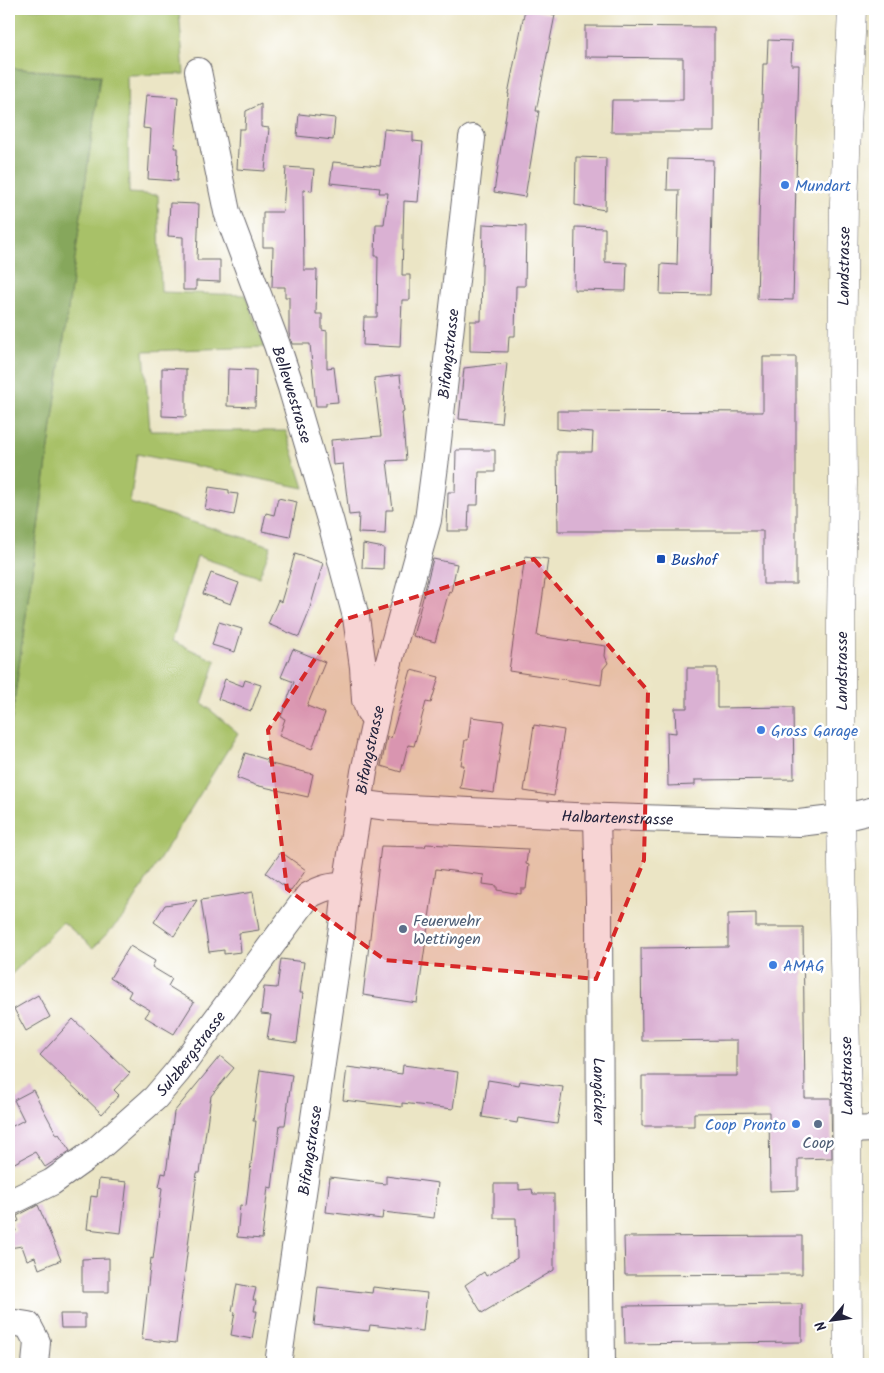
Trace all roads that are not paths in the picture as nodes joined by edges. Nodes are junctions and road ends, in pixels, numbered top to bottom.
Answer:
1 (852, 9) edge
2 (198, 71) dead end
3 (472, 138) dead end
4 (375, 720) junction
5 (358, 803) junction
6 (875, 810) edge
7 (597, 817) junction
8 (842, 818) junction
9 (346, 886) junction
10 (875, 1129) edge
11 (847, 1130) junction
12 (9, 1203) edge
13 (9, 1322) edge
14 (35, 1364) edge
15 (278, 1364) edge
16 (602, 1364) edge
17 (848, 1364) edge

1 - 8 main road, Landstrasse
2 - 4 street, Bellevuestrasse
3 - 4 street, Bifangstrasse
4 - 5 street, Bifangstrasse
5 - 7 street, Halbartenstrasse
5 - 9 street, Bifangstrasse
6 - 8 street, Halbartenstrasse
7 - 8 street, Halbartenstrasse
7 - 16 street, Langäcker
8 - 11 main road, Landstrasse
9 - 12 street, Sulzbergstrasse
9 - 15 street, Bifangstrasse
10 - 11 street
11 - 17 main road, Landstrasse
13 - 14 street

